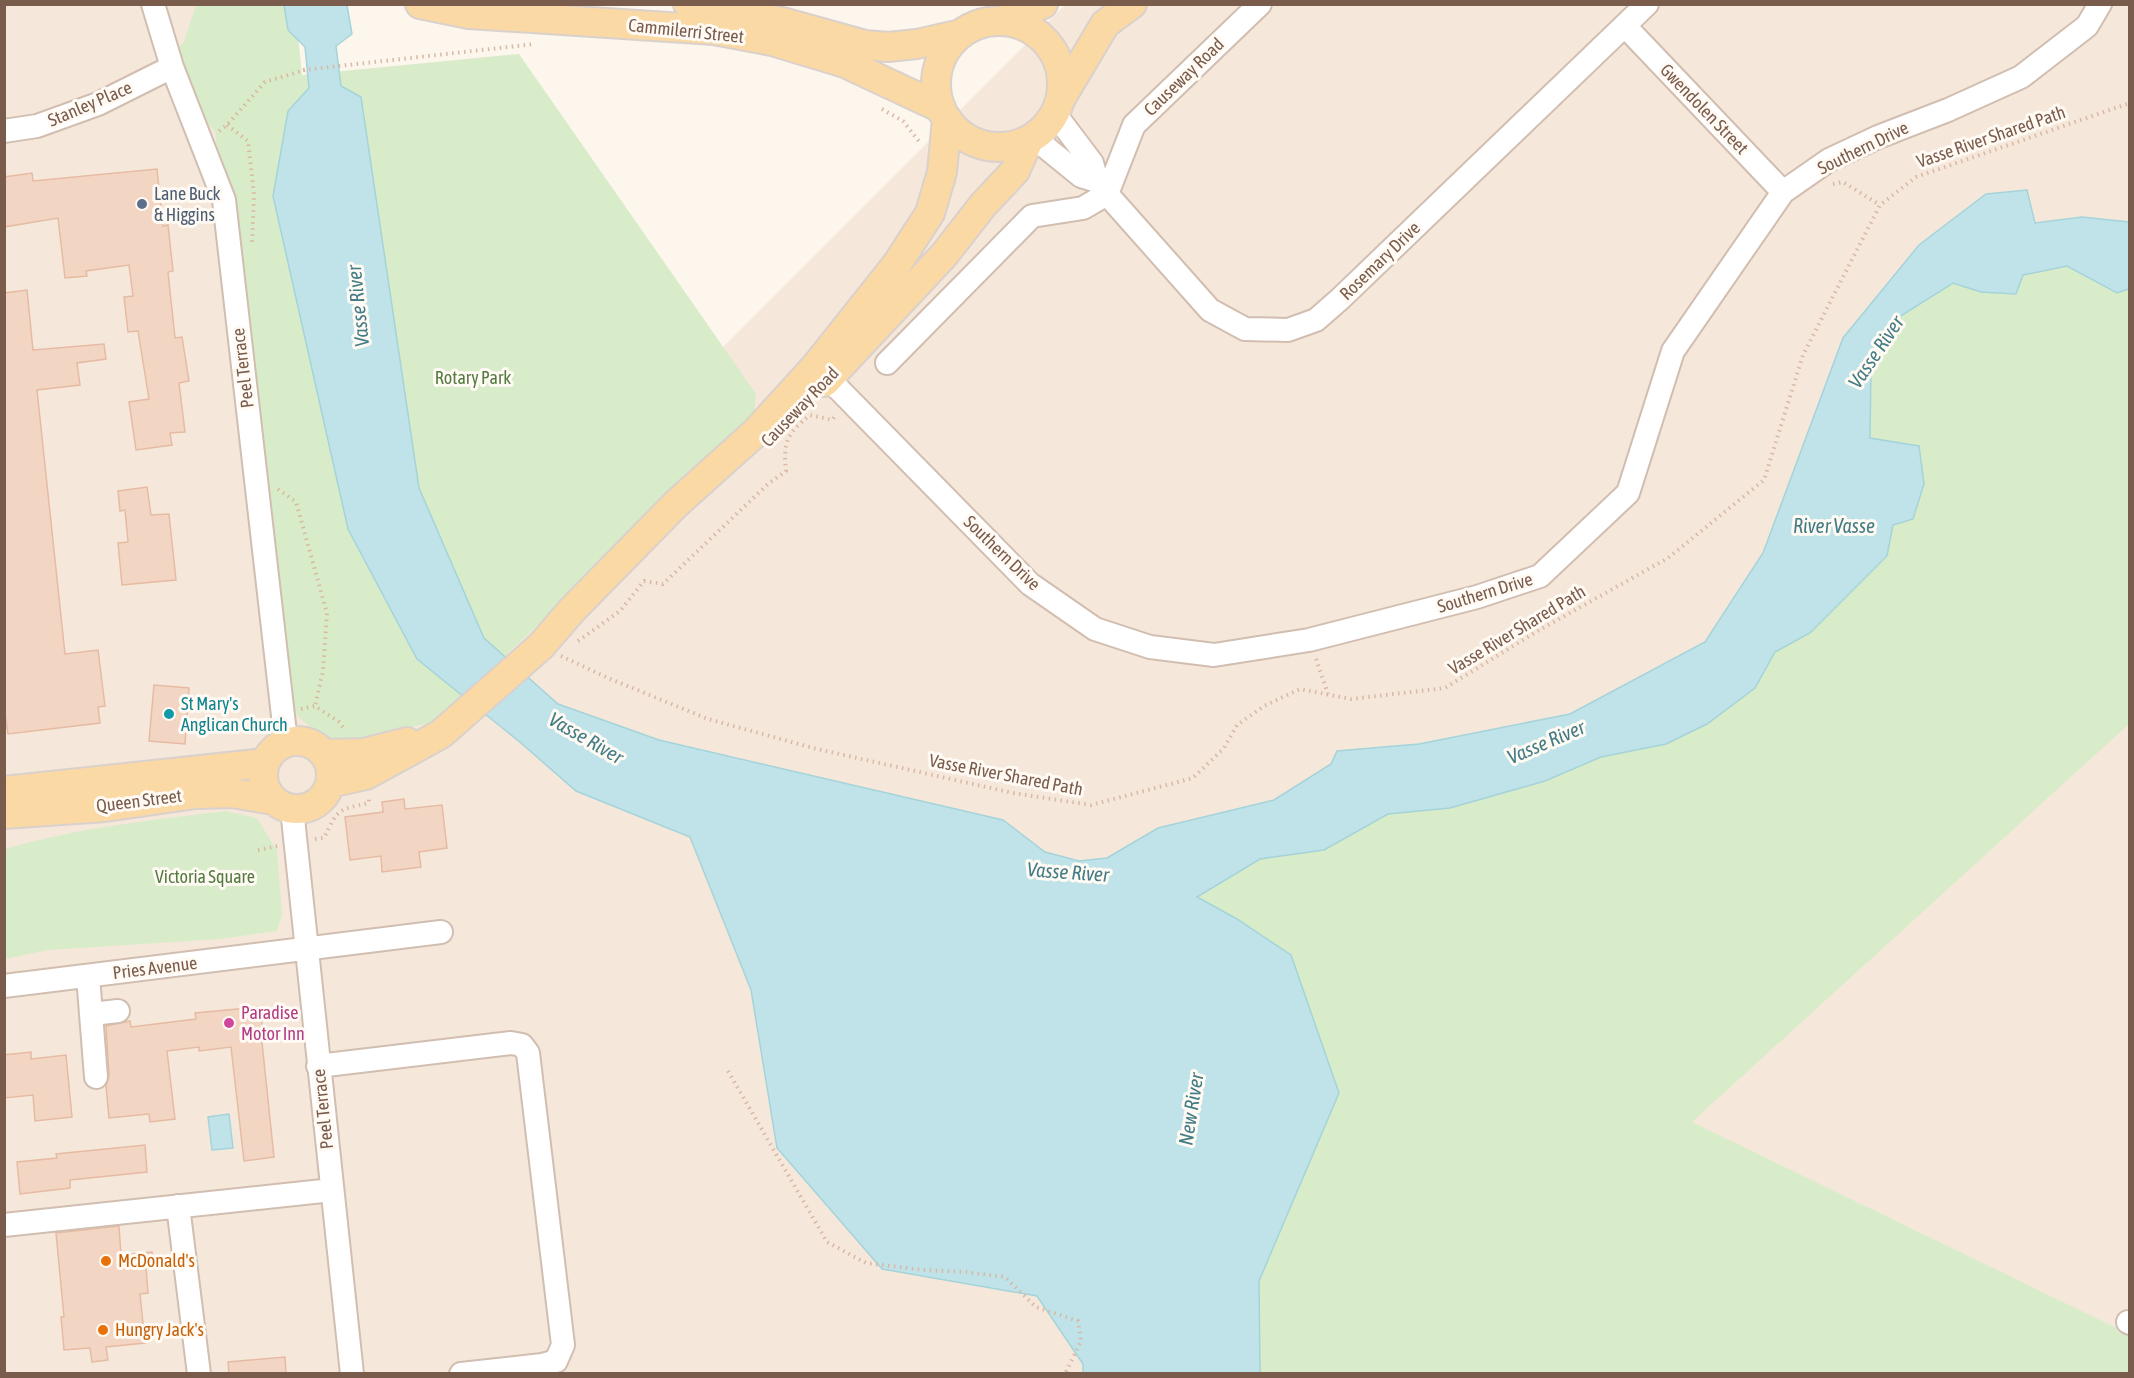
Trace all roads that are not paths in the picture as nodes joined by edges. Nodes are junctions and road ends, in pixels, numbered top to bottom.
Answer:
1 (153, 4) edge
2 (420, 4) edge
3 (688, 4) edge
4 (1043, 4) edge
5 (1132, 4) edge
6 (1260, 4) edge
7 (1647, 4) edge
8 (2100, 4) edge
9 (1002, 21) junction
10 (1625, 26) junction
11 (961, 34) junction
12 (172, 67) junction
13 (1058, 106) junction
14 (944, 114) junction
15 (4, 131) edge
16 (1031, 139) junction
17 (1102, 188) junction
18 (1783, 192) junction
19 (887, 363) dead end
20 (822, 372) junction
21 (441, 734) junction
22 (286, 742) junction
23 (324, 754) junction
24 (265, 763) junction
25 (330, 783) junction
26 (4, 791) edge
27 (283, 804) junction
28 (38, 811) junction
29 (4, 814) edge
30 (4, 826) edge
31 (441, 932) dead end
32 (306, 949) junction
33 (88, 976) junction
34 (4, 986) edge
35 (118, 1011) dead end
36 (92, 1014) junction
37 (318, 1066) junction
38 (96, 1077) dead end
39 (332, 1190) junction
40 (178, 1206) junction
41 (4, 1225) edge
42 (199, 1374) edge
43 (351, 1374) edge
44 (461, 1374) edge

1 - 12 street, Peel Terrace
2 - 14 main road, Cammilerri Street
3 - 11 main road, Cammilerri Street
4 - 9 main road
5 - 13 main road
6 - 17 street, Causeway Road
7 - 10 street, Rosemary Drive
8 - 18 street, Southern Drive
9 - 11 main road
9 - 13 main road
10 - 17 street, Rosemary Drive
10 - 18 street, Gwendolen Street
11 - 14 main road
12 - 15 street, Stanley Place
12 - 22 street, Peel Terrace
13 - 16 main road
13 - 17 street, Rosemary Drive
14 - 16 main road
14 - 20 main road, Causeway Road
16 - 17 street, Rosemary Drive
16 - 20 main road, Causeway Road
17 - 19 street
18 - 20 street, Southern Drive
20 - 21 main road, Causeway Road
21 - 23 main road, Causeway Road
21 - 25 main road, Causeway Road
22 - 23 main road
22 - 24 main road
23 - 25 main road
24 - 26 main road, Queen Street
24 - 27 main road
25 - 27 main road
27 - 28 main road, Queen Street
27 - 32 street, Peel Terrace
28 - 29 main road, Queen Street
28 - 30 main road
31 - 32 street, Pries Avenue
32 - 33 street, Pries Avenue
32 - 37 street, Peel Terrace
33 - 34 street, Pries Avenue
33 - 36 street
35 - 36 street
36 - 38 street
37 - 39 street, Peel Terrace
37 - 44 street
39 - 40 street
39 - 43 street, Peel Terrace
40 - 41 street
40 - 42 street

